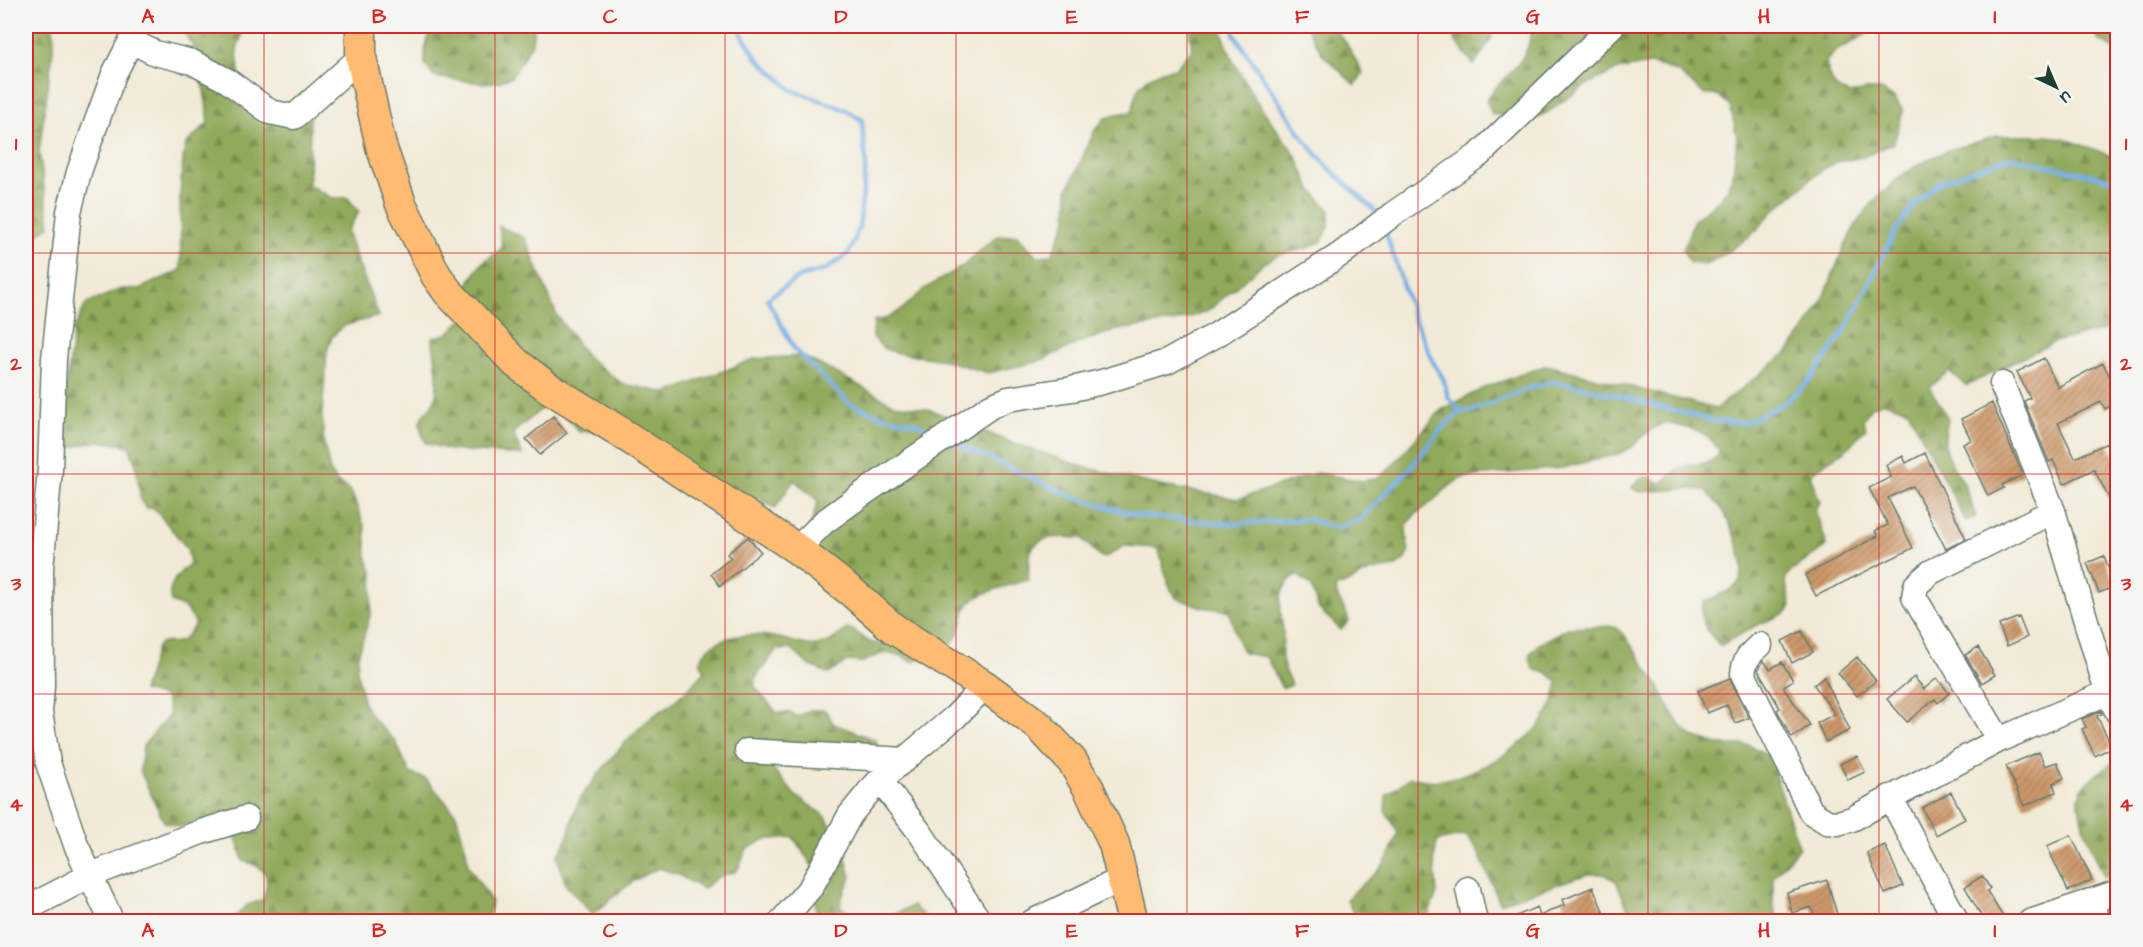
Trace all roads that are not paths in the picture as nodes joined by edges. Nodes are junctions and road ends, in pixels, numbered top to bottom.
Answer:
1 (361, 26) edge
2 (1612, 26) edge
3 (134, 33) edge
4 (362, 57) junction
5 (2002, 384) dead end
6 (2053, 511) junction
7 (796, 549) junction
8 (1760, 645) dead end
9 (985, 686) junction
10 (2113, 689) edge
11 (2118, 713) edge
12 (1999, 740) junction
13 (747, 751) dead end
14 (904, 760) junction
15 (880, 780) junction
16 (1890, 797) junction
17 (246, 818) dead end
18 (91, 875) junction
19 (1122, 879) junction
20 (1468, 889) dead end
21 (2118, 892) edge
22 (26, 909) edge
23 (2095, 911) edge
24 (112, 921) edge
25 (781, 921) edge
26 (980, 921) edge
27 (1032, 921) edge
28 (1132, 921) edge
29 (1475, 921) edge
30 (1958, 921) edge
31 (2030, 921) edge

1 - 4 main road
2 - 7 street
3 - 4 street
3 - 18 street
4 - 7 main road
5 - 6 street
6 - 10 street
6 - 12 street
7 - 9 main road
8 - 16 street
9 - 14 street
9 - 19 main road
10 - 11 street
10 - 12 street
12 - 16 street
13 - 14 street
14 - 15 street
15 - 25 street
15 - 26 street
16 - 30 street
17 - 18 street
18 - 22 street
18 - 24 street
19 - 27 street
19 - 28 main road
20 - 29 street
21 - 23 street
23 - 31 street

